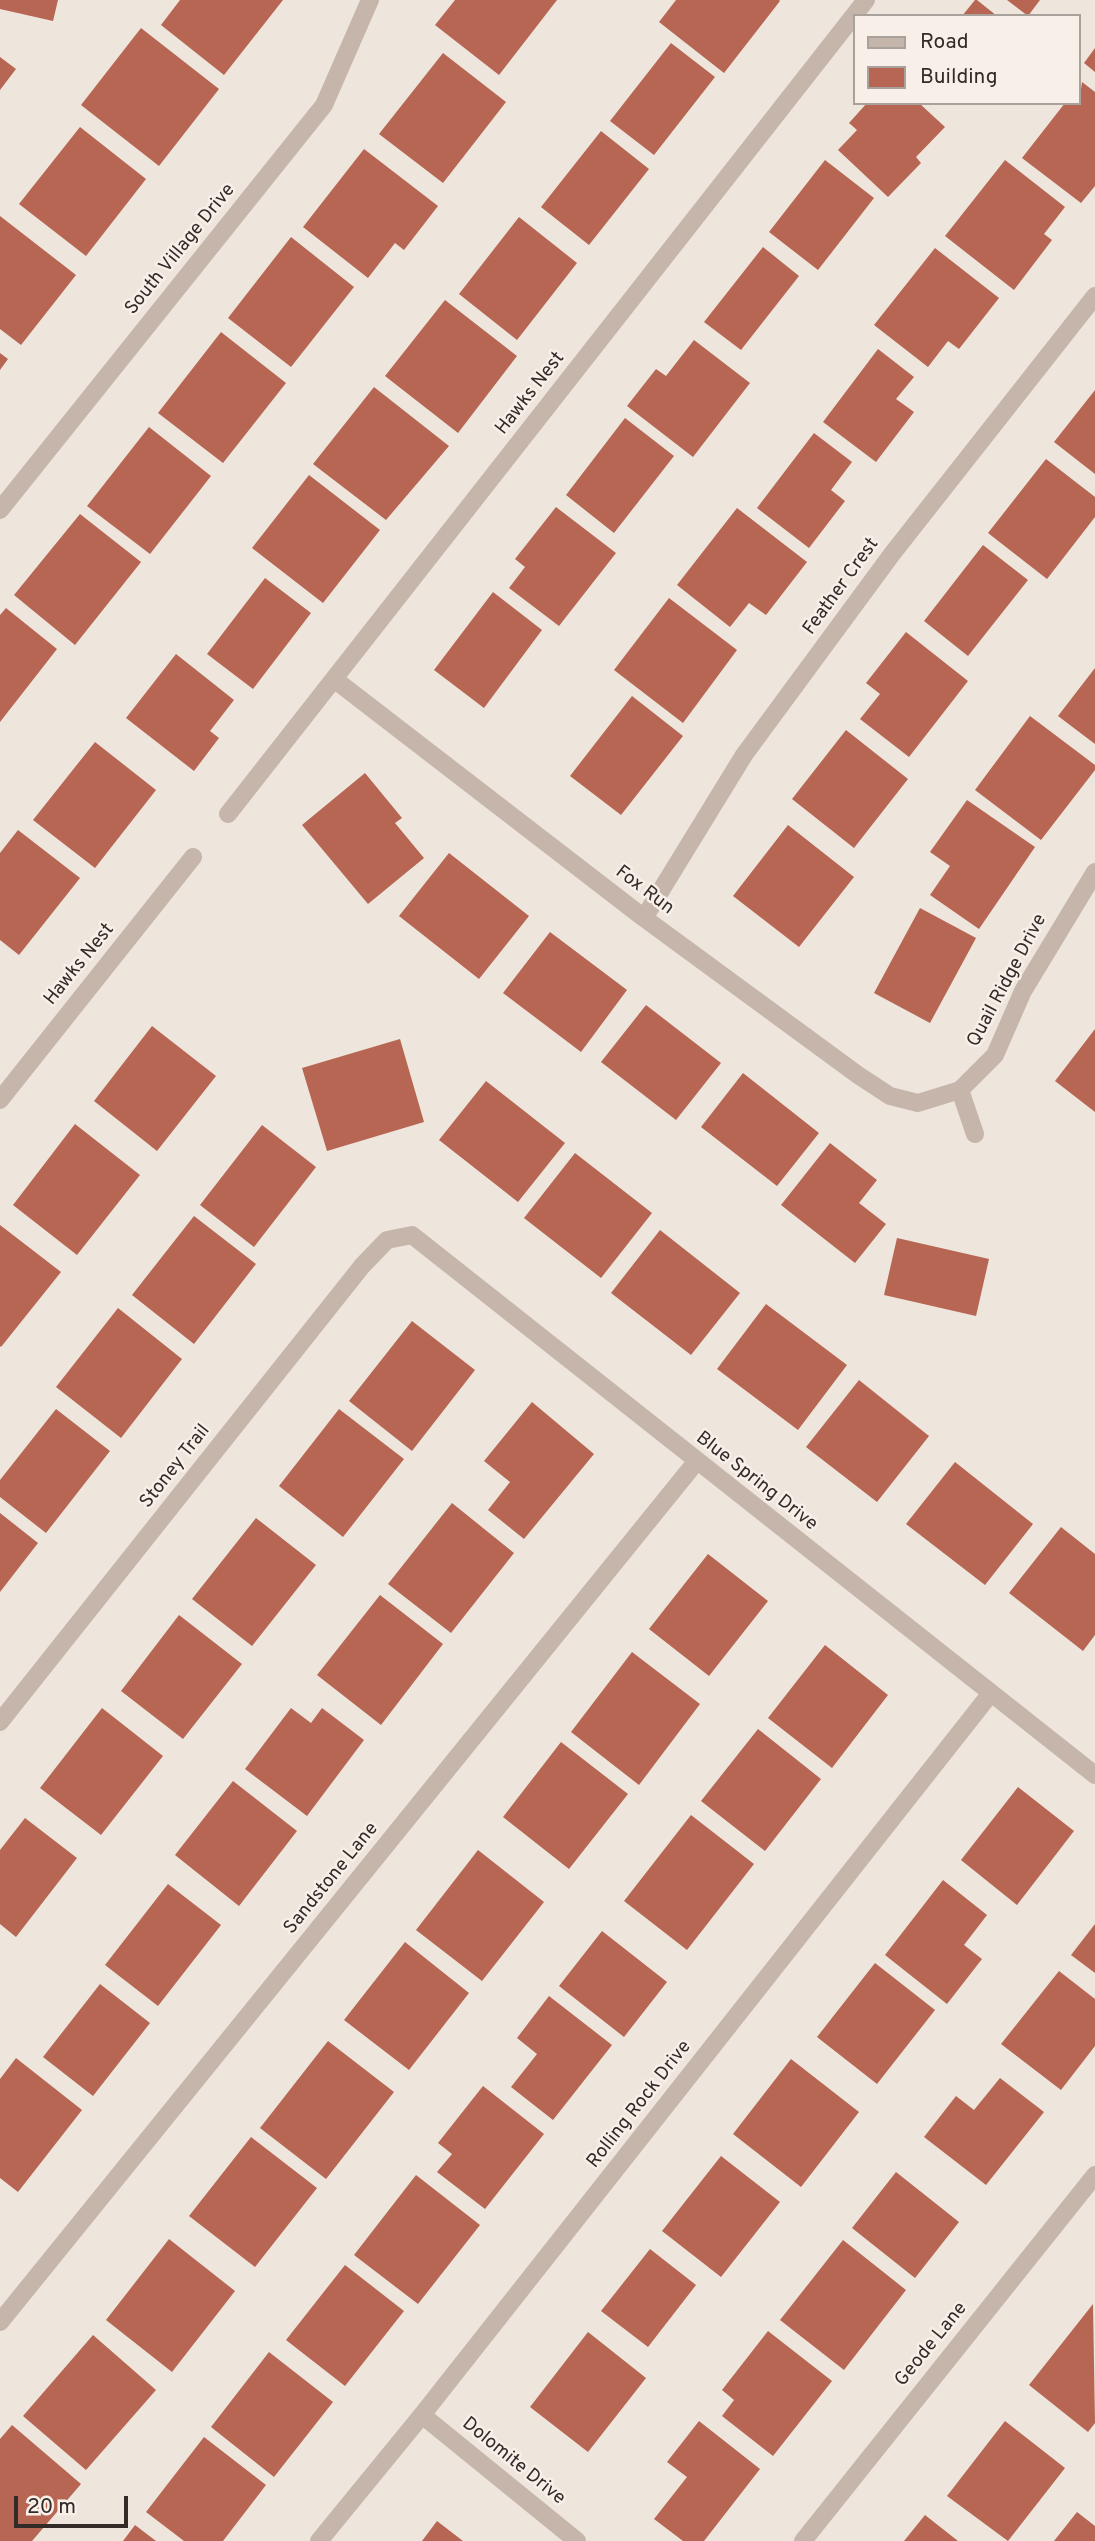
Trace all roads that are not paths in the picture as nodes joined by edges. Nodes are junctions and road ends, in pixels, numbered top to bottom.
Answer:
1 (370, 0) edge
2 (866, 0) edge
3 (855, 14) edge
4 (853, 17) edge
5 (1095, 296) edge
6 (0, 510) edge
7 (334, 679) junction
8 (228, 814) dead end
9 (193, 857) dead end
10 (1095, 872) edge
11 (644, 918) junction
12 (952, 1094) junction
13 (0, 1100) edge
14 (975, 1134) dead end
15 (387, 1240) joint
16 (696, 1462) junction
17 (991, 1693) junction
18 (0, 1722) edge
19 (1095, 1775) edge
20 (1095, 2175) edge
21 (0, 2322) edge
22 (422, 2415) junction
23 (319, 2541) edge
24 (577, 2541) edge
25 (803, 2541) edge

1 - 6 street, South Village Drive
2 - 3 street, Hawks Nest
4 - 7 street, Hawks Nest
5 - 11 street, Feather Crest
7 - 8 street, Hawks Nest
7 - 11 street, Fox Run
9 - 13 street, Hawks Nest
10 - 12 street, Quail Ridge Drive
11 - 12 street, Fox Run
12 - 14 street
15 - 16 street, Blue Spring Drive
15 - 18 street, Stoney Trail
16 - 17 street, Blue Spring Drive
16 - 21 street, Sandstone Lane
17 - 19 street, Blue Spring Drive
17 - 22 street, Rolling Rock Drive
20 - 25 street, Geode Lane
22 - 23 street, Rolling Rock Drive
22 - 24 street, Dolomite Drive

